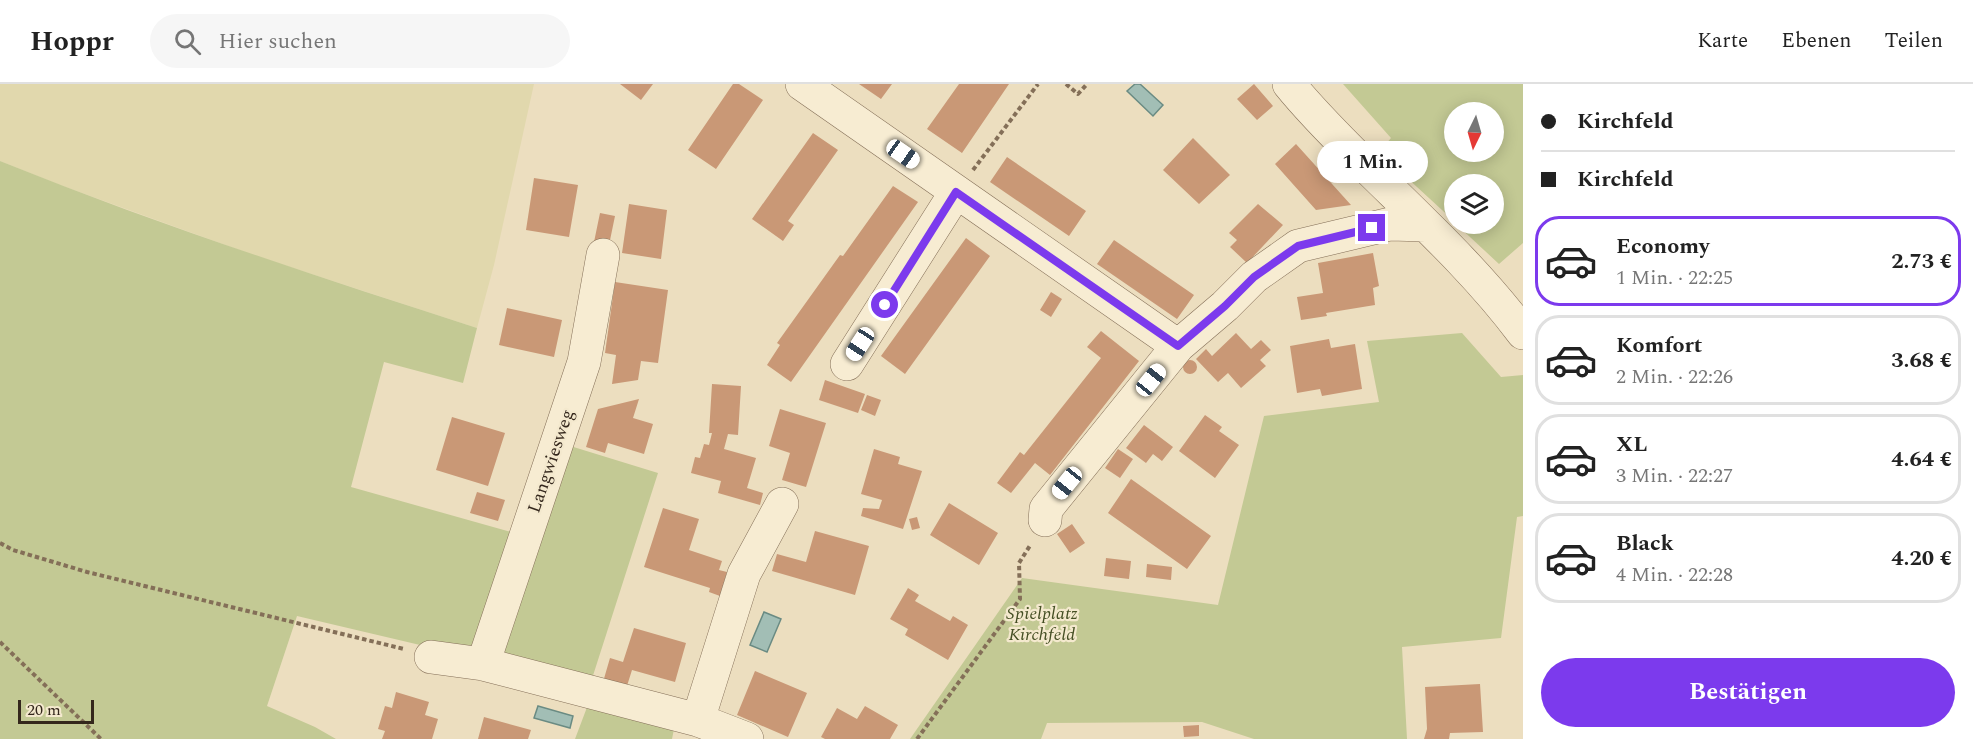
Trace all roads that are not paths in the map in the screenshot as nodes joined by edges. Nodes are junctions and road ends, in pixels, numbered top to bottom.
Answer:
1 (802, 84) edge
2 (1289, 84) edge
3 (956, 192) junction
4 (1426, 225) junction
5 (603, 255) dead end
6 (1523, 333) edge
7 (1178, 346) junction
8 (847, 364) dead end
9 (782, 504) dead end
10 (1046, 520) road end
11 (431, 657) road end
12 (483, 664) junction
13 (698, 720) junction
14 (747, 739) edge

1 - 3 street
2 - 4 street
3 - 7 street
3 - 8 street
4 - 6 street
4 - 7 street
5 - 12 street, Langwiesweg
7 - 10 street
9 - 13 street
11 - 12 street
12 - 13 street
13 - 14 street

